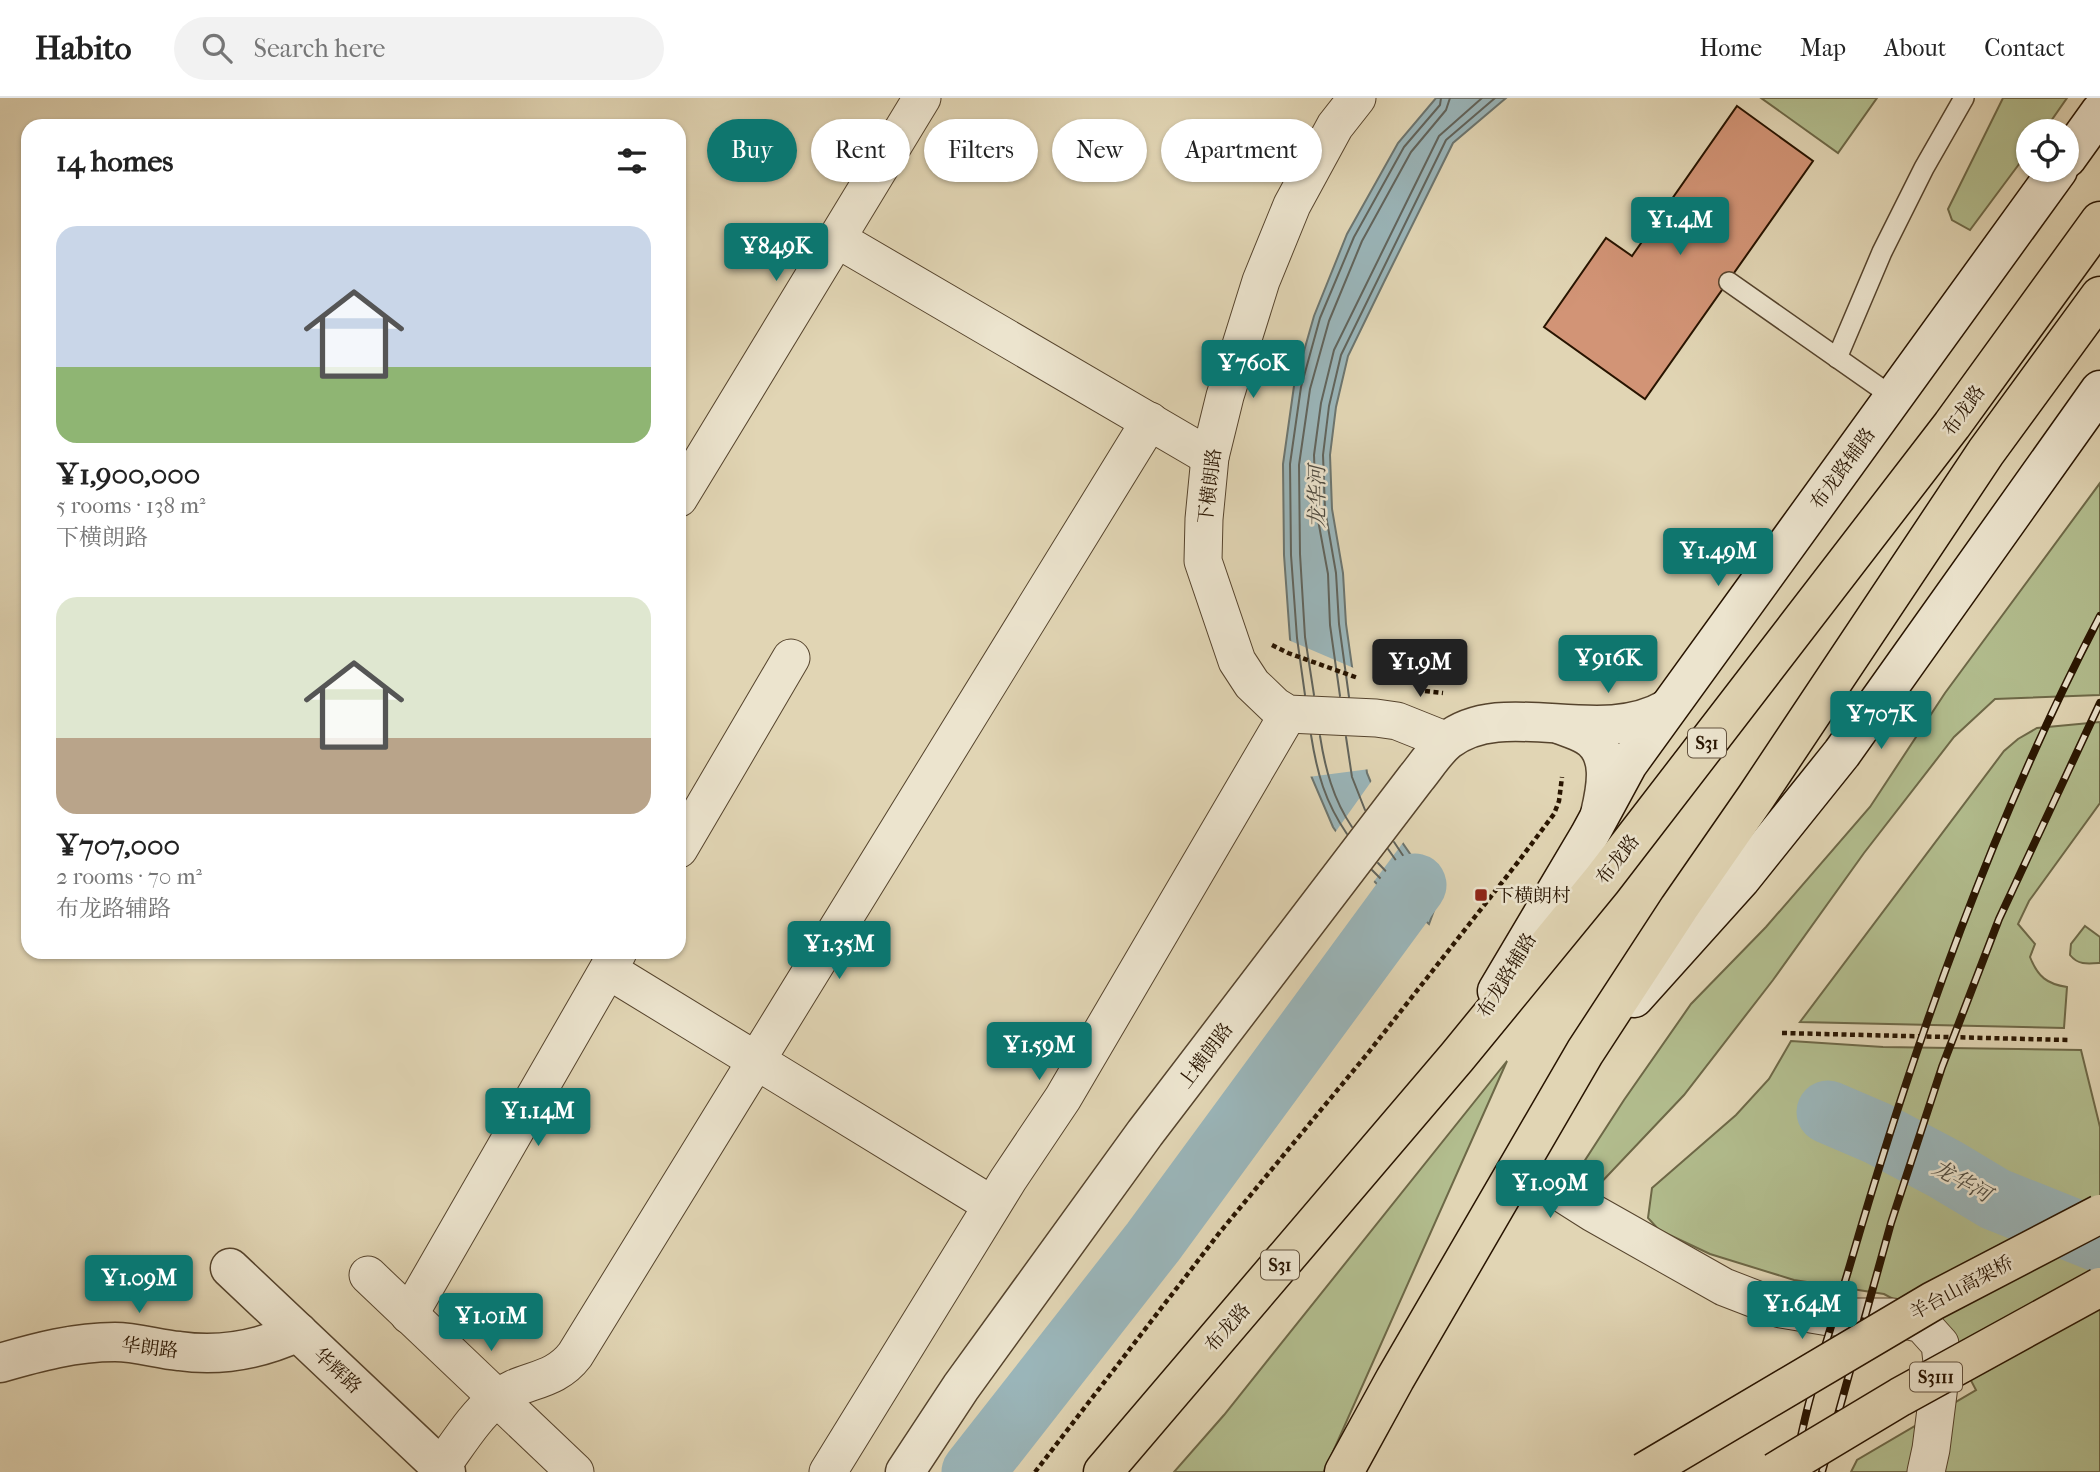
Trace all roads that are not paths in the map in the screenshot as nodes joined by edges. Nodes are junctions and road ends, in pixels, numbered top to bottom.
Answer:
1 (922, 98) edge
2 (1357, 98) edge
3 (1964, 98) edge
4 (2100, 112) edge
5 (2079, 141) edge
6 (2049, 182) edge
7 (2100, 221) edge
8 (837, 239) junction
9 (1728, 282) dead end
10 (2100, 296) edge
11 (1837, 358) junction
12 (2100, 390) edge
13 (1893, 397) junction
14 (1150, 421) junction
15 (1210, 457) junction
16 (686, 487) edge
17 (791, 658) dead end
18 (1667, 709) junction
19 (1288, 714) junction
20 (1561, 725) junction
21 (1447, 741) junction
22 (1600, 814) junction
23 (686, 837) edge
24 (613, 961) edge
25 (1586, 1052) junction
26 (1457, 1057) junction
27 (757, 1061) junction
28 (1519, 1166) junction
29 (992, 1205) junction
30 (2100, 1214) edge
31 (230, 1268) dead end
32 (368, 1275) dead end
33 (2100, 1287) edge
34 (409, 1315) junction
35 (298, 1332) junction
36 (0, 1363) edge
37 (497, 1398) junction
38 (443, 1469) edge
39 (575, 1472) edge
40 (828, 1472) edge
41 (905, 1472) edge
42 (1103, 1472) edge
43 (1344, 1472) edge
44 (1644, 1472) edge
45 (1775, 1472) edge
46 (1926, 1472) edge

1 - 8 street
2 - 15 street, 下横朗路
3 - 11 lane
4 - 5 main road
6 - 13 main road, 布龙路辅路
7 - 26 main road, 布龙路 / S31
8 - 14 street
8 - 16 street
9 - 11 lane
10 - 25 main road
11 - 13 lane
12 - 25 main road
13 - 18 main road, 布龙路辅路
14 - 15 street
14 - 27 street
15 - 19 street, 下横朗路
17 - 23 street
18 - 20 main road, 上横朗路
18 - 22 main road, 布龙路辅路
19 - 21 street
19 - 29 street
20 - 21 main road, 上横朗路
20 - 22 main road
21 - 41 main road, 上横朗路
22 - 26 main road, 布龙路辅路
24 - 27 street
24 - 34 street
25 - 28 main road
26 - 42 main road, 布龙路 / S31
27 - 29 street
27 - 37 street
28 - 43 main road
28 - 46 street
29 - 40 street
30 - 44 main road, 羊台山高架桥, bridge
31 - 35 main road, 华辉路
32 - 34 street
33 - 45 main road, S3111, bridge
34 - 37 street
35 - 36 main road, 华朗路
35 - 38 main road, 华辉路
37 - 38 street
37 - 39 street

